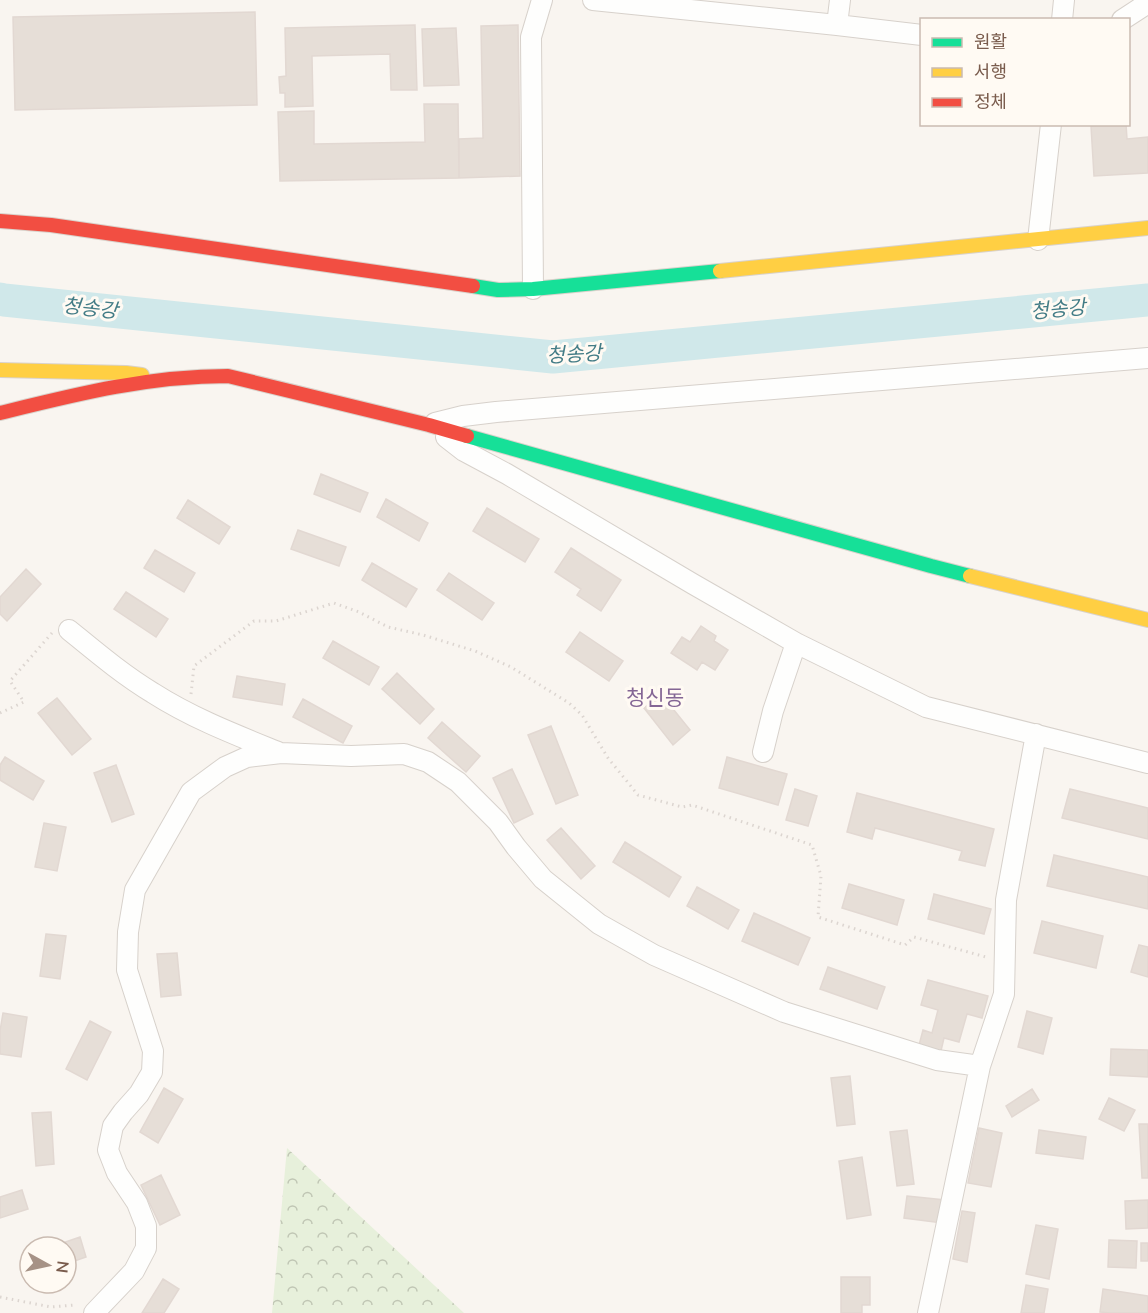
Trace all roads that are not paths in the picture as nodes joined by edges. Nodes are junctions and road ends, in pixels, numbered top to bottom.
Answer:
1 (542, 0) edge
2 (593, 0) edge
3 (840, 0) edge
4 (1064, 0) edge
5 (1148, 3) edge
6 (1062, 18) edge
7 (1125, 18) edge
8 (837, 25) junction
9 (920, 35) edge
10 (1051, 126) edge
11 (0, 222) edge
12 (1148, 228) edge
13 (1038, 240) junction
14 (533, 289) junction
15 (1148, 357) edge
16 (0, 370) edge
17 (167, 378) junction
18 (0, 413) edge
19 (429, 425) junction
20 (1148, 620) edge
21 (69, 630) road end
22 (796, 643) junction
23 (1036, 734) junction
24 (763, 752) dead end
25 (281, 753) junction
26 (1148, 763) edge
27 (980, 1066) junction
28 (88, 1311) edge
29 (928, 1313) edge

1 - 14 street
2 - 8 street
3 - 8 street
4 - 6 street
5 - 7 street
8 - 9 street
10 - 13 street
11 - 14 main road
12 - 13 main road
13 - 14 main road
15 - 19 street
16 - 17 main road
17 - 18 main road
17 - 19 main road
19 - 20 main road
19 - 22 street
21 - 25 street
22 - 23 street
22 - 24 street
23 - 26 street
23 - 27 street
25 - 27 street
25 - 28 street
27 - 29 street

